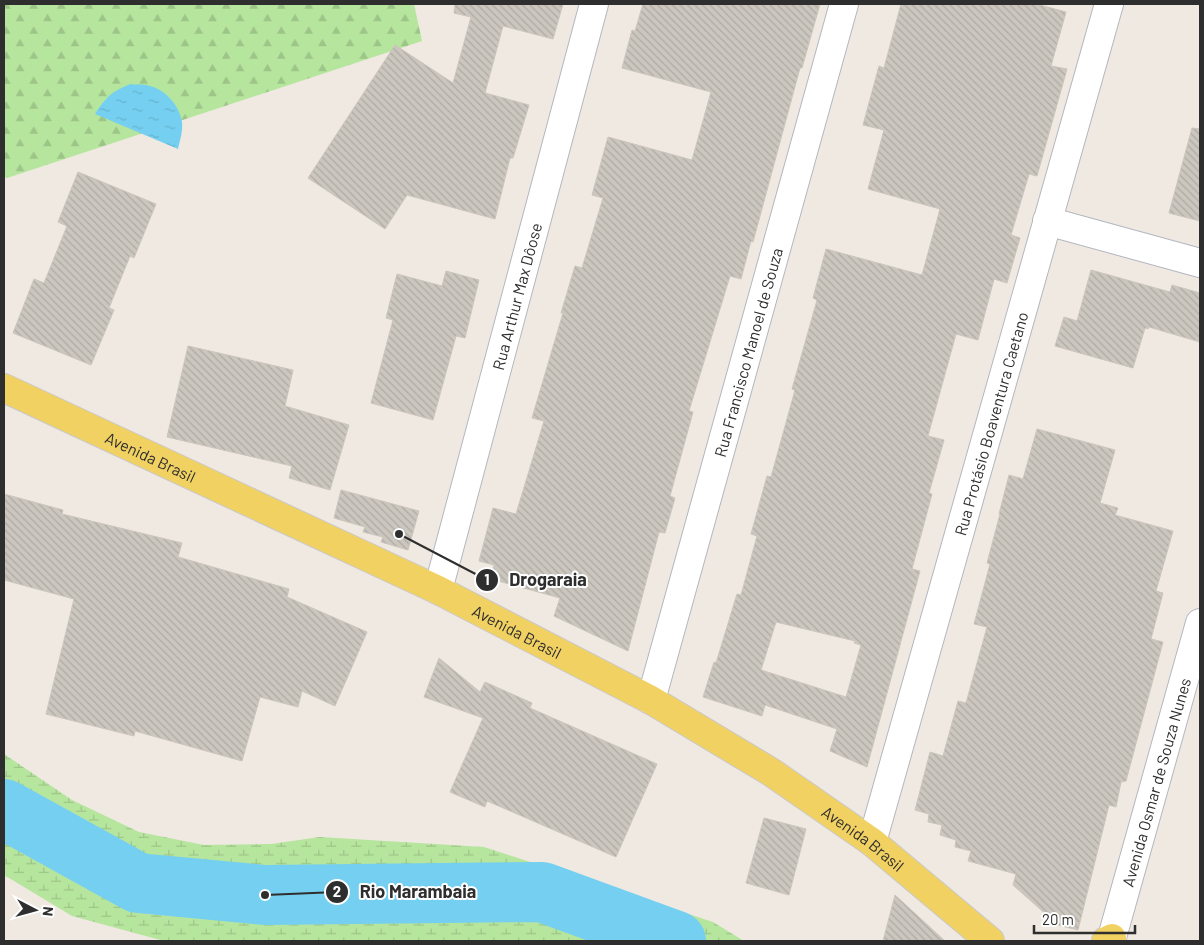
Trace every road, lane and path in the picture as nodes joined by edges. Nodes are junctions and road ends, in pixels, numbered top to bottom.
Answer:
1 (594, 4) edge
2 (844, 4) edge
3 (1109, 4) edge
4 (1047, 220) junction
5 (1200, 263) edge
6 (4, 388) edge
7 (438, 590) junction
8 (1200, 623) edge
9 (651, 700) junction
10 (872, 842) junction
11 (1110, 940) edge
12 (990, 941) edge

1 - 7 street, Rua Arthur Max Dôose
2 - 9 street, Rua Francisco Manoel de Souza
3 - 4 street, Rua Protásio Boaventura Caetano
4 - 5 street
4 - 10 street, Rua Protásio Boaventura Caetano
6 - 7 main road, Avenida Brasil
7 - 9 main road, Avenida Brasil
8 - 11 street, Avenida Osmar de Souza Nunes
9 - 10 main road, Avenida Brasil
10 - 12 main road, Avenida Brasil

